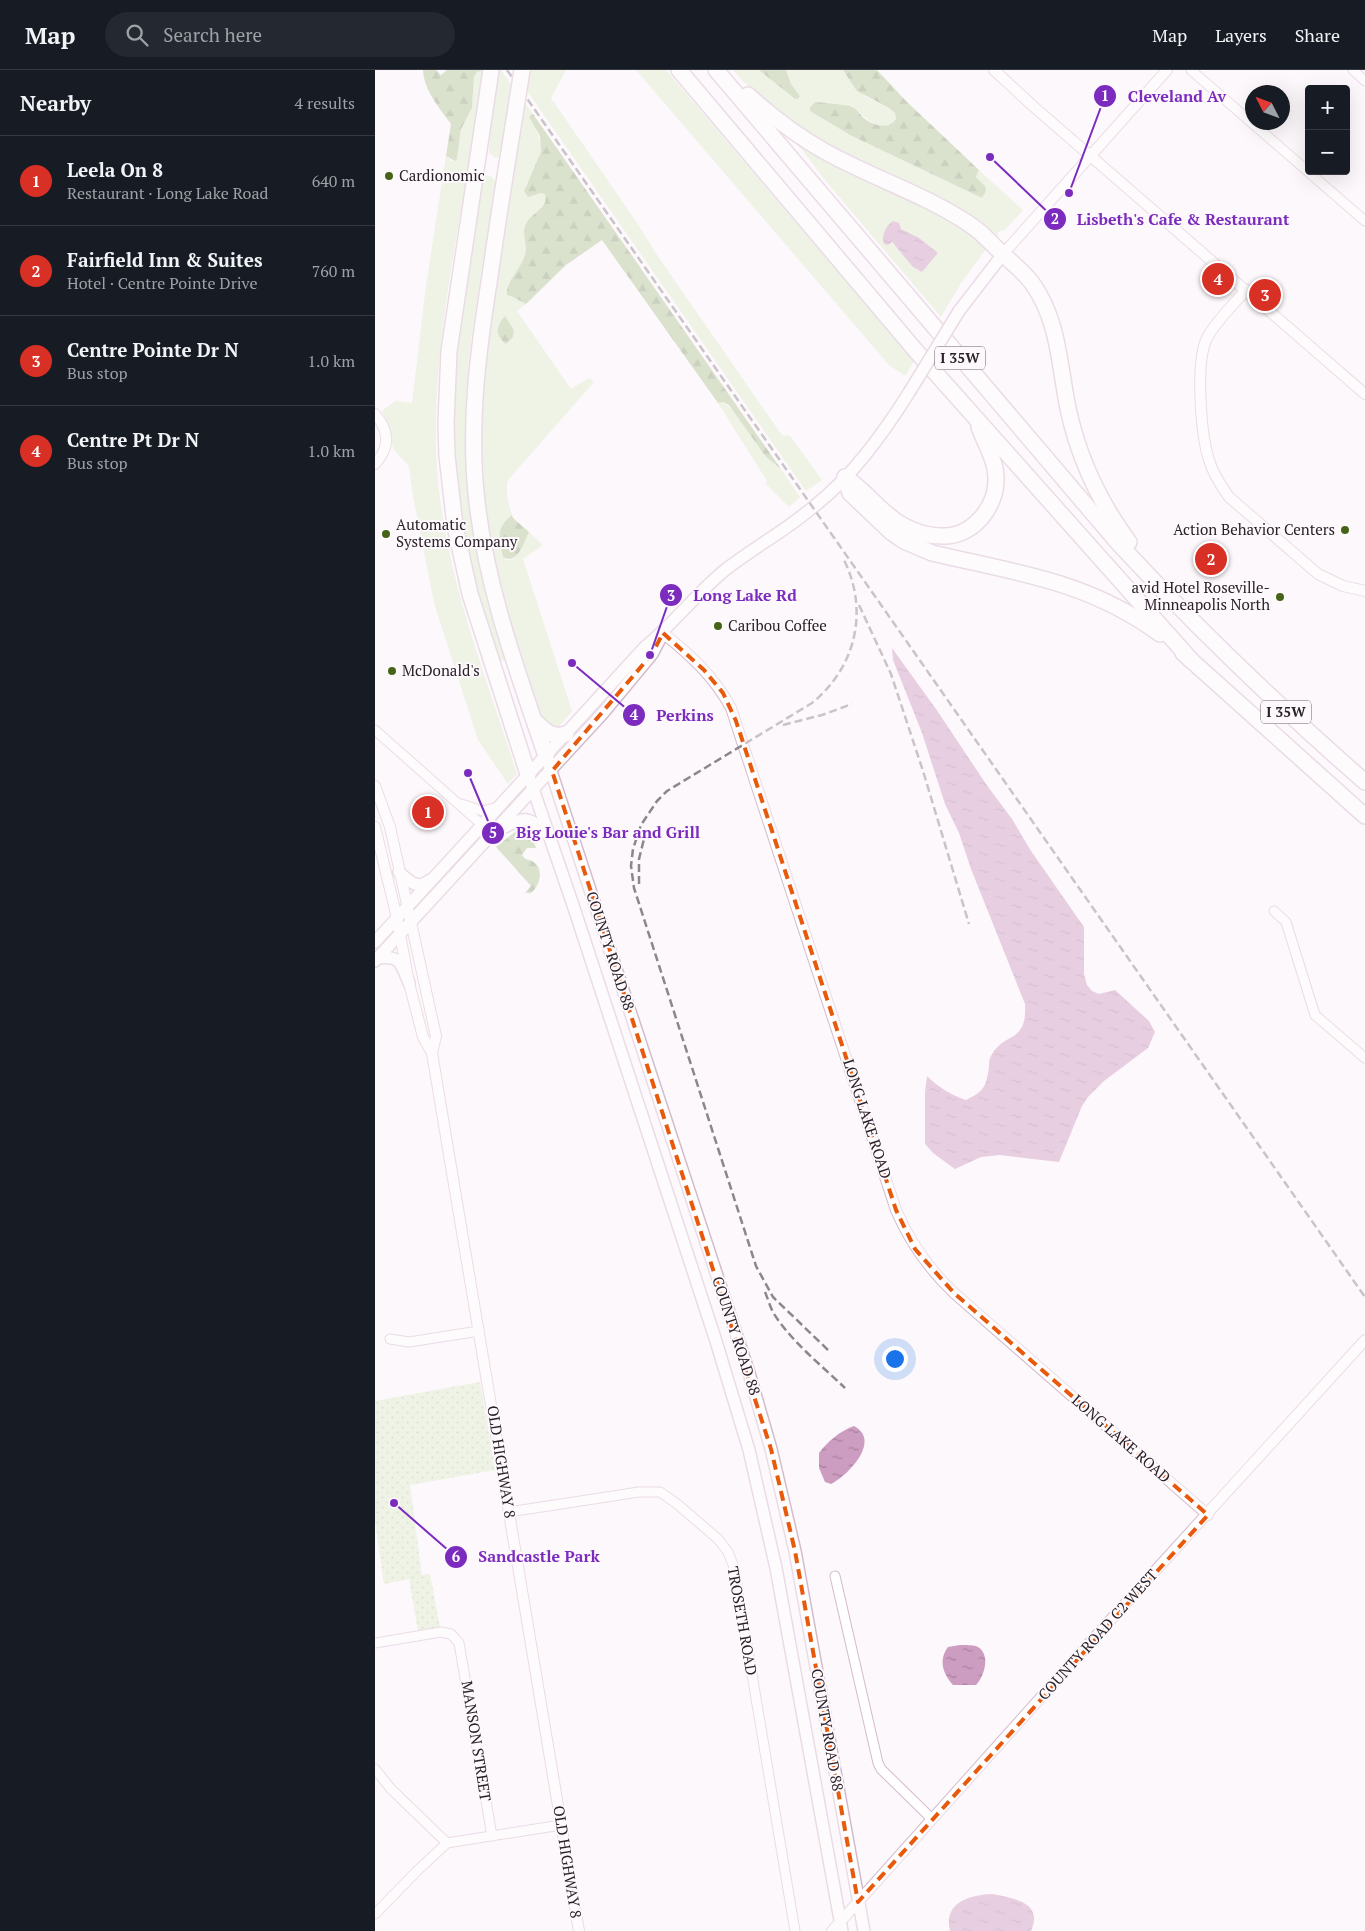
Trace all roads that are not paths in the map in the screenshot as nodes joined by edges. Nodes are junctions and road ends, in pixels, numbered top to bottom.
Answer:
1 (491, 70) edge
2 (522, 70) edge
3 (679, 70) edge
4 (717, 70) edge
5 (724, 70) edge
6 (1167, 70) edge
7 (1191, 70) edge
8 (1353, 70) edge
9 (996, 71) edge
10 (1365, 81) edge
11 (1090, 155) junction
12 (1365, 221) edge
13 (1003, 254) junction
14 (1245, 290) junction
15 (1365, 394) edge
16 (375, 414) edge
17 (976, 418) junction
18 (375, 464) edge
19 (845, 477) junction
20 (1365, 591) edge
21 (663, 633) junction
22 (1210, 640) junction
23 (1191, 660) junction
24 (534, 721) junction
25 (375, 730) edge
26 (566, 734) junction
27 (549, 764) junction
28 (528, 774) junction
29 (1365, 782) edge
30 (375, 786) edge
31 (533, 790) junction
32 (454, 800) junction
33 (498, 807) junction
34 (1365, 816) edge
35 (481, 824) junction
36 (375, 827) edge
37 (495, 833) junction
38 (549, 837) junction
39 (399, 872) junction
40 (431, 879) junction
41 (407, 907) junction
42 (1274, 911) dead end
43 (397, 918) junction
44 (411, 921) junction
45 (400, 933) junction
46 (375, 942) edge
47 (376, 959) edge
48 (409, 983) junction
49 (432, 1053) junction
50 (1365, 1058) edge
51 (479, 1331) junction
52 (390, 1339) dead end
53 (1365, 1340) edge
54 (509, 1512) junction
55 (1208, 1515) junction
56 (835, 1576) dead end
57 (375, 1643) edge
58 (375, 1769) edge
59 (933, 1819) junction
60 (561, 1825) junction
61 (492, 1836) junction
62 (447, 1843) junction
63 (858, 1902) junction
64 (375, 1914) edge
65 (841, 1927) edge
66 (579, 1931) edge
67 (795, 1931) edge
68 (832, 1931) edge
69 (863, 1931) edge

1 - 28 highway
2 - 24 highway, bridge
3 - 17 highway, I 35W
4 - 22 highway, I 35W
5 - 13 highway
6 - 11 street
7 - 12 street
8 - 10 street
9 - 11 street
11 - 13 street
11 - 14 street
13 - 19 main road, bridge
13 - 22 highway
14 - 15 street
14 - 20 street
16 - 18 street
17 - 19 highway
17 - 23 highway, I 35W
19 - 21 main road
19 - 23 highway
21 - 26 main road
21 - 27 main road
21 - 55 street, LONG LAKE ROAD
22 - 29 highway, I 35W
23 - 34 highway, I 35W
24 - 26 highway
24 - 27 highway
25 - 32 street
26 - 27 main road
27 - 28 main road
27 - 31 main road
27 - 63 main road, COUNTY ROAD 88
28 - 31 main road, COUNTY ROAD 88
28 - 33 main road
30 - 39 street, OLD HIGHWAY 8
31 - 37 main road
31 - 38 main road, COUNTY ROAD 88
32 - 33 street
32 - 35 street
33 - 35 main road
35 - 40 main road
36 - 43 street, OLD HIGHWAY 8
37 - 38 main road
37 - 44 main road
38 - 65 main road, COUNTY ROAD 88
39 - 40 main road
39 - 41 street, OLD HIGHWAY 8
40 - 41 main road
41 - 43 main road
41 - 44 street, OLD HIGHWAY 8
42 - 50 street
43 - 45 street, OLD HIGHWAY 8
43 - 46 main road
44 - 45 main road
44 - 49 street, OLD HIGHWAY 8
45 - 47 main road
45 - 48 street, OLD HIGHWAY 8
47 - 48 main road
48 - 49 street, OLD HIGHWAY 8
49 - 51 street, OLD HIGHWAY 8
51 - 52 street
51 - 54 street, OLD HIGHWAY 8
53 - 55 street, COUNTY ROAD C2 WEST
54 - 60 street, OLD HIGHWAY 8
54 - 67 street, TROSETH ROAD
55 - 59 street, COUNTY ROAD C2 WEST
56 - 59 street
57 - 61 street, MANSON STREET
58 - 62 street
59 - 63 street, COUNTY ROAD C2 WEST
60 - 61 street
60 - 66 street, OLD HIGHWAY 8
61 - 62 street
62 - 64 street
63 - 65 street, COUNTY ROAD C2 WEST
63 - 69 main road, COUNTY ROAD 88
65 - 68 street, COUNTY ROAD C2 WEST

